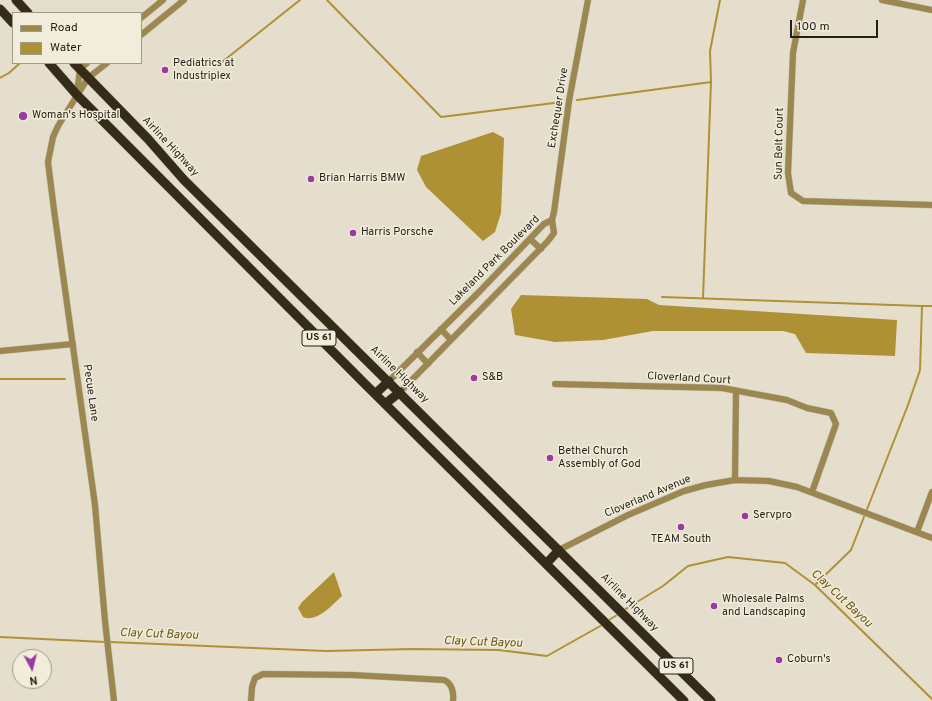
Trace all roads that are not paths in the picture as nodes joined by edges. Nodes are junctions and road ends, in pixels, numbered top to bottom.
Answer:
1 (16, 0) edge
2 (163, 0) edge
3 (184, 0) edge
4 (588, 0) edge
5 (802, 0) edge
6 (882, 0) edge
7 (0, 9) edge
8 (932, 10) edge
9 (27, 12) edge
10 (142, 17) edge
11 (12, 23) edge
12 (142, 34) edge
13 (50, 64) edge
14 (106, 64) edge
15 (77, 66) edge
16 (88, 78) junction
17 (77, 95) junction
18 (932, 205) edge
19 (552, 220) junction
20 (530, 239) junction
21 (541, 249) junction
22 (479, 292) junction
23 (488, 302) junction
24 (333, 328) junction
25 (441, 329) junction
26 (319, 339) junction
27 (451, 340) junction
28 (72, 344) junction
29 (0, 351) edge
30 (417, 352) junction
31 (428, 364) junction
32 (389, 381) junction
33 (555, 384) dead end
34 (736, 391) junction
35 (400, 392) junction
36 (375, 394) junction
37 (385, 404) junction
38 (735, 480) junction
39 (812, 492) junction
40 (932, 492) edge
41 (917, 532) junction
42 (932, 538) edge
43 (559, 550) junction
44 (546, 564) junction
45 (114, 701) edge
46 (251, 701) edge
47 (453, 701) edge
48 (684, 701) edge
49 (711, 701) edge

1 - 9 highway
2 - 10 street
3 - 12 street
4 - 19 street, Exchequer Drive
5 - 18 street, Sun Belt Court
6 - 8 street
7 - 11 highway
13 - 17 highway, US 61
14 - 16 street, Pecue Lane
15 - 16 highway, Airline Highway / US 61
15 - 17 street
16 - 17 street, Pecue Lane
16 - 24 highway, Airline Highway / US 61
17 - 26 highway, US 61
17 - 28 street, Pecue Lane
19 - 20 street, Lakeland Park Boulevard
19 - 21 street, Lakeland Park Boulevard
20 - 21 street
20 - 22 street, Lakeland Park Boulevard
21 - 23 street, Lakeland Park Boulevard
22 - 23 street
22 - 25 street, Lakeland Park Boulevard
23 - 27 street, Lakeland Park Boulevard
24 - 26 highway
24 - 32 highway, Airline Highway / US 61
25 - 27 street
25 - 30 street, Lakeland Park Boulevard
26 - 36 highway, US 61
27 - 31 street, Lakeland Park Boulevard
28 - 29 street
28 - 45 street, Pecue Lane
30 - 31 street
30 - 32 street, Lakeland Park Boulevard
31 - 35 street, Lakeland Park Boulevard
32 - 35 highway, Airline Highway / US 61
32 - 36 highway
33 - 34 street, Cloverland Court
34 - 38 street
34 - 39 street, Cloverland Court
35 - 37 highway
35 - 43 highway, Airline Highway / US 61
36 - 37 highway, US 61
37 - 44 highway, US 61
38 - 39 street, Cloverland Avenue
38 - 43 street, Cloverland Avenue
39 - 41 street, Cloverland Avenue
40 - 41 street
41 - 42 street, Cloverland Avenue
43 - 44 highway
43 - 49 highway, Airline Highway / US 61
44 - 48 highway, US 61
46 - 47 street

